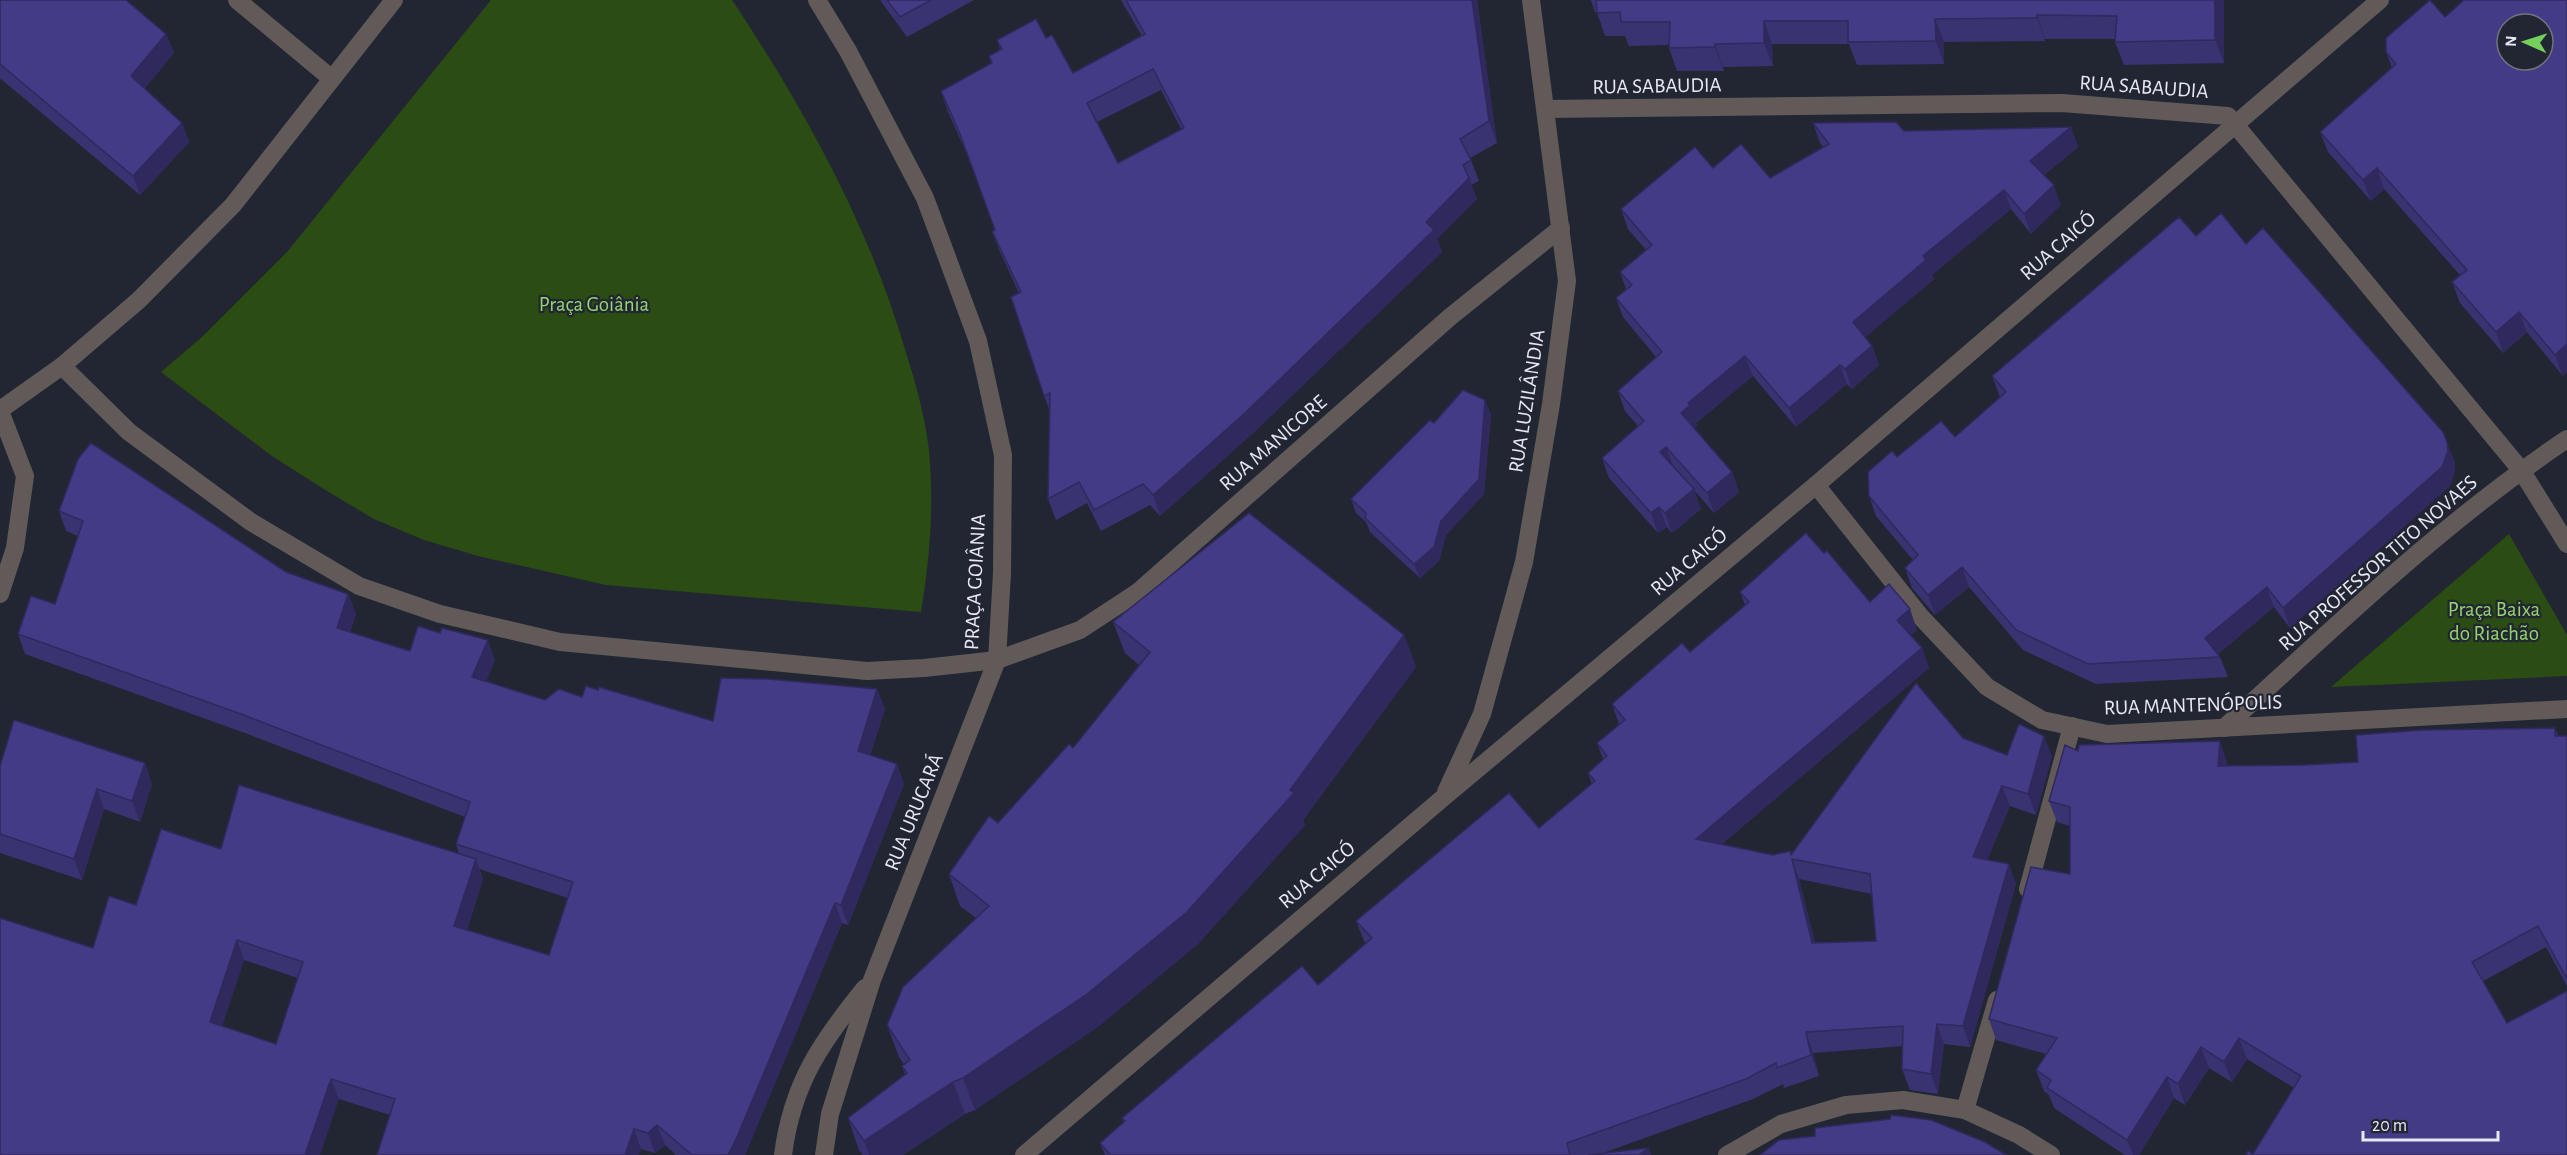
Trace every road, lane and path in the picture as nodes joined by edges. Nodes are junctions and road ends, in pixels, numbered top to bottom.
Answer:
1 (237, 0) edge
2 (394, 0) edge
3 (817, 0) edge
4 (1531, 0) edge
5 (2380, 0) edge
6 (332, 79) junction
7 (1546, 109) junction
8 (2234, 123) junction
9 (1561, 228) junction
10 (63, 366) junction
11 (0, 411) edge
12 (2567, 439) edge
13 (2521, 470) junction
14 (1816, 485) junction
15 (2567, 544) edge
16 (0, 594) edge
17 (997, 660) junction
18 (2567, 709) edge
19 (2072, 726) junction
20 (2224, 728) junction
21 (1444, 796) junction
22 (2024, 905) edge
23 (872, 980) junction
24 (2001, 985) edge
25 (1965, 1110) junction
26 (783, 1155) edge
27 (824, 1155) edge
28 (1024, 1155) edge
29 (1727, 1155) edge
30 (2051, 1155) edge

1 - 6 street
2 - 6 street
3 - 17 street, PRAÇA GOIÂNIA
4 - 7 street, RUA LUZILÂNDIA
5 - 8 street, RUA CAICÓ
6 - 10 street
7 - 8 street, RUA SABAUDIA
7 - 9 street, RUA LUZILÂNDIA
8 - 13 street
8 - 14 street, RUA CAICÓ
9 - 17 street, RUA MANICORE
9 - 21 street, RUA LUZILÂNDIA
10 - 11 street
10 - 17 street, PRAÇA GOIÂNIA
11 - 16 street
12 - 13 street, RUA PROFESSOR TITO NOVAES
13 - 15 street
13 - 20 street, RUA PROFESSOR TITO NOVAES
14 - 19 street, RUA MANTENÓPOLIS
14 - 21 street, RUA CAICÓ
17 - 23 street, RUA URUCARÁ
18 - 20 street, RUA MANTENÓPOLIS
19 - 20 street, RUA MANTENÓPOLIS
19 - 22 street
21 - 28 street, RUA CAICÓ
23 - 26 street, RUA URUCARÁ
23 - 27 street, RUA URUCARÁ
24 - 25 street
25 - 29 street
25 - 30 street

